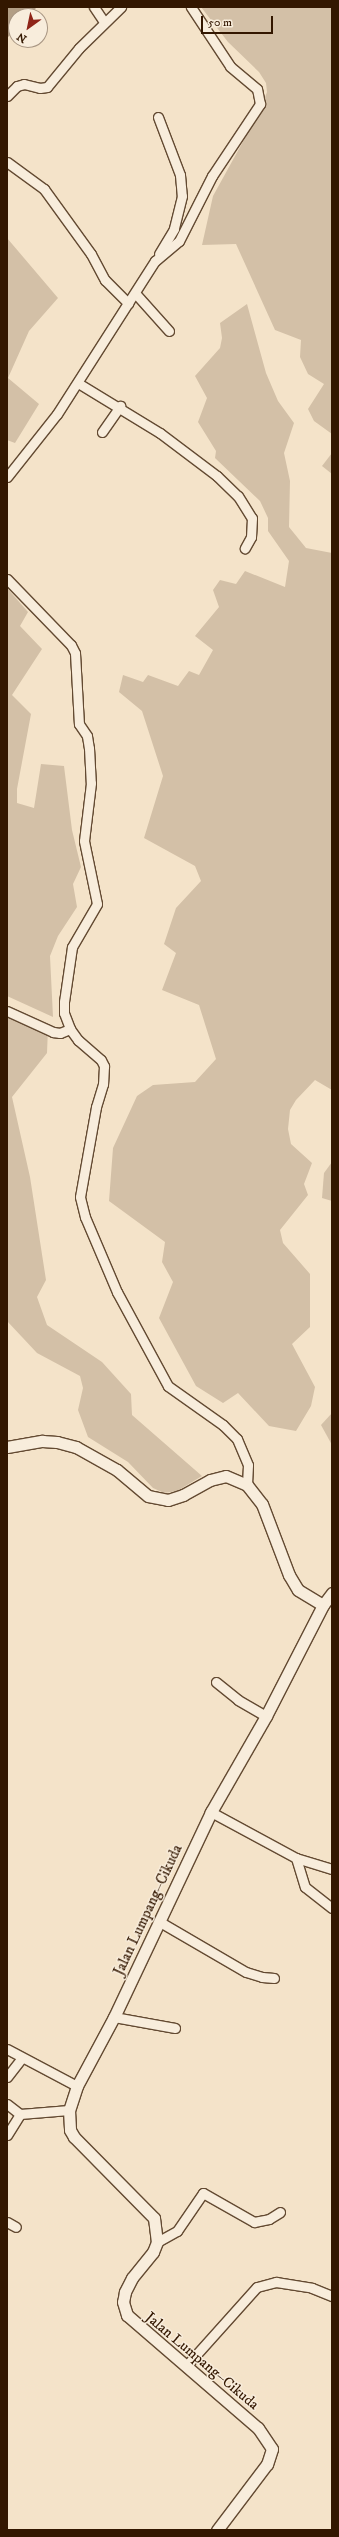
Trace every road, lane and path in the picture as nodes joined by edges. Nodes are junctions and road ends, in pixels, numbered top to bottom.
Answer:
1 (94, 7) edge
2 (121, 7) edge
3 (191, 7) edge
4 (104, 22) junction
5 (7, 96) edge
6 (158, 117) dead end
7 (7, 162) edge
8 (155, 261) junction
9 (135, 293) junction
10 (128, 303) junction
11 (169, 331) dead end
12 (78, 382) junction
13 (120, 406) junction
14 (102, 432) dead end
15 (7, 478) edge
16 (245, 548) dead end
17 (7, 579) edge
18 (7, 1010) edge
19 (70, 1029) junction
20 (7, 1447) edge
21 (247, 1485) junction
22 (332, 1593) edge
23 (323, 1605) junction
24 (216, 1682) dead end
25 (266, 1716) junction
26 (211, 1812) junction
27 (296, 1858) junction
28 (332, 1870) edge
29 (332, 1908) edge
30 (160, 1922) junction
31 (274, 1978) dead end
32 (114, 2017) junction
33 (175, 2028) dead end
34 (7, 2049) edge
35 (22, 2058) junction
36 (7, 2077) edge
37 (78, 2086) junction
38 (7, 2104) edge
39 (68, 2110) junction
40 (20, 2114) junction
41 (7, 2135) edge
42 (280, 2212) dead end
43 (7, 2222) edge
44 (16, 2227) dead end
45 (157, 2242) junction
46 (332, 2296) edge
47 (186, 2366) junction
48 (217, 2530) edge

1 - 4 street
2 - 4 street
3 - 8 street
4 - 5 street
6 - 8 street
7 - 10 street
8 - 9 street
9 - 10 street
9 - 11 street
10 - 12 street
12 - 13 street
12 - 15 street
13 - 14 street
13 - 16 street
17 - 19 street
18 - 19 street
19 - 21 street
20 - 21 street
21 - 23 street
22 - 23 street, Jalan Lumpang–Cikuda
23 - 25 street, Jalan Lumpang–Cikuda
24 - 25 street
25 - 26 street, Jalan Lumpang–Cikuda
26 - 27 street
26 - 30 street, Jalan Lumpang–Cikuda
27 - 28 street
27 - 29 street
30 - 31 street
30 - 32 street, Jalan Lumpang–Cikuda
32 - 33 street
32 - 37 street, Jalan Lumpang–Cikuda
34 - 35 street
35 - 36 street
35 - 37 street
37 - 39 street, Jalan Lumpang–Cikuda
38 - 40 street
39 - 40 street
39 - 45 street, Jalan Lumpang–Cikuda
40 - 41 street
42 - 45 street
43 - 44 street
45 - 47 street, Jalan Lumpang–Cikuda
46 - 47 street
47 - 48 street, Jalan Lumpang–Cikuda

